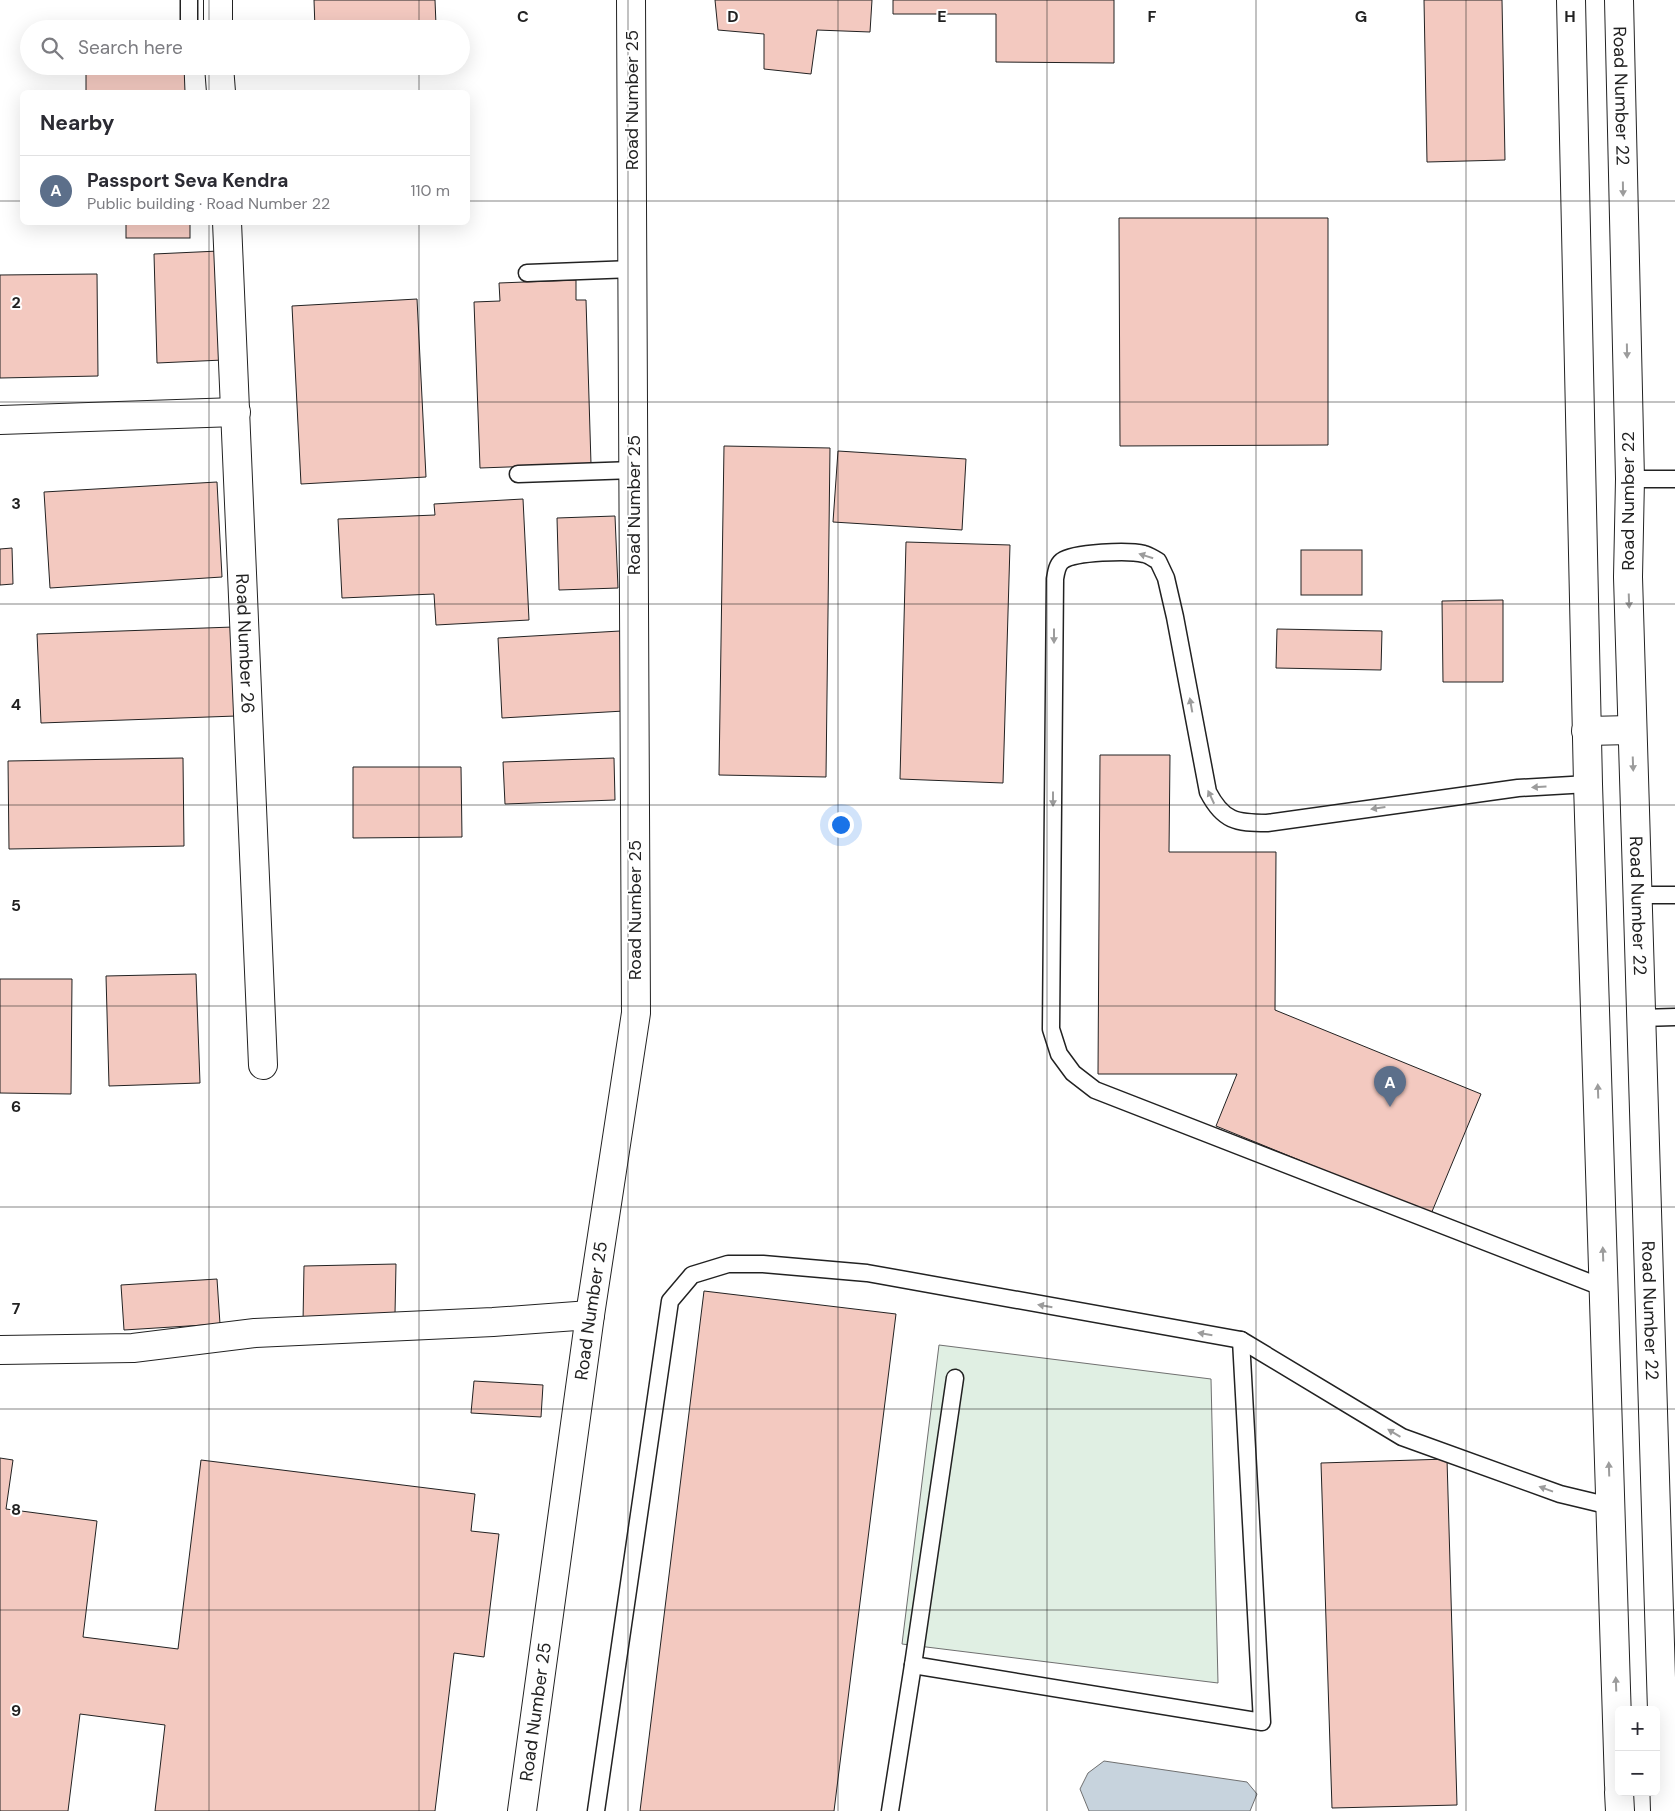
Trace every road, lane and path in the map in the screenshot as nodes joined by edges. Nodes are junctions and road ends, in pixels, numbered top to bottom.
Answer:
1 (189, 0) edge
2 (218, 0) edge
3 (631, 0) edge
4 (1571, 0) edge
5 (1619, 0) edge
6 (189, 20) edge
7 (218, 20) edge
8 (219, 75) edge
9 (220, 90) edge
10 (227, 225) edge
11 (633, 269) junction
12 (527, 273) dead end
13 (236, 412) junction
14 (0, 420) edge
15 (634, 470) junction
16 (518, 474) dead end
17 (1630, 479) junction
18 (1675, 479) edge
19 (1632, 730) junction
20 (1586, 731) junction
21 (1588, 784) junction
22 (1637, 895) junction
23 (1675, 895) edge
24 (1675, 1017) edge
25 (1641, 1018) junction
26 (263, 1065) dead end
27 (1604, 1288) junction
28 (590, 1315) junction
29 (1241, 1340) junction
30 (0, 1350) edge
31 (955, 1378) dead end
32 (1610, 1506) junction
33 (913, 1665) junction
34 (1618, 1751) edge
35 (1619, 1796) edge
36 (522, 1811) edge
37 (596, 1811) edge
38 (890, 1811) edge
39 (1620, 1811) edge
40 (1665, 1811) edge

1 - 6 lane
2 - 7 main road
3 - 11 main road, Road Number 25
4 - 20 main road
5 -> 17 main road, Road Number 22
8 - 9 main road
10 - 13 main road, Road Number 26
11 - 12 lane
11 - 15 main road, Road Number 25
13 - 14 main road
13 - 26 main road, Road Number 26
15 - 16 lane
15 - 28 main road, Road Number 25
17 - 18 lane
17 -> 19 main road, Road Number 22
19 - 20 main road
19 -> 22 main road, Road Number 22
20 - 21 main road
27 -> 21 main road
21 -> 27 lane
22 - 23 lane
22 - 25 main road, Road Number 22
24 - 25 lane
25 - 40 main road, Road Number 22
32 -> 27 main road
28 - 30 main road
28 - 36 main road, Road Number 25
32 -> 29 lane
29 - 33 lane
29 -> 37 lane
31 - 33 lane
34 -> 32 main road
33 - 38 lane
35 - 39 main road

